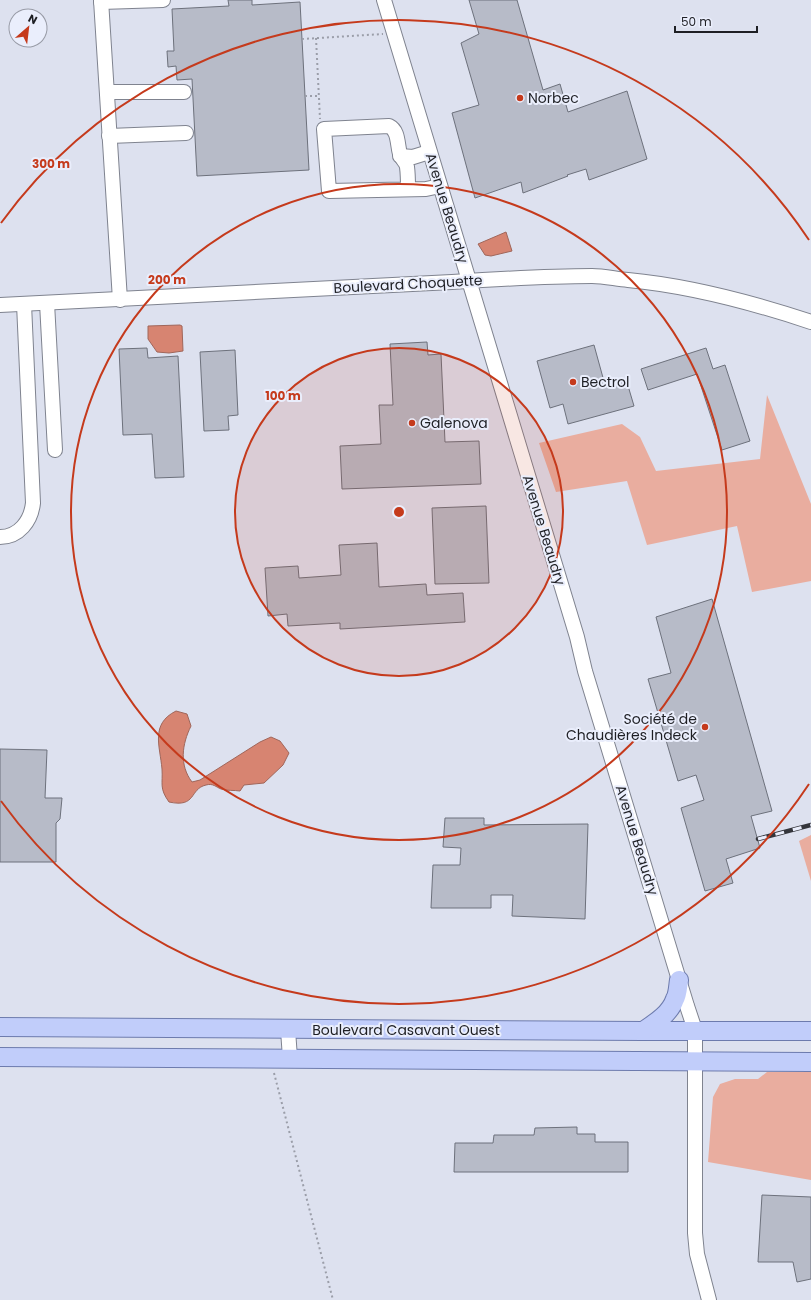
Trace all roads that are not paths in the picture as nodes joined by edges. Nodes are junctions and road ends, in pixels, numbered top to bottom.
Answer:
1 (163, 0) edge
2 (384, 0) edge
3 (101, 1) edge
4 (107, 92) junction
5 (184, 92) dead end
6 (186, 133) dead end
7 (110, 136) junction
8 (429, 152) junction
9 (400, 156) junction
10 (440, 186) junction
11 (408, 189) junction
12 (469, 281) junction
13 (120, 300) junction
14 (47, 303) junction
15 (24, 304) junction
16 (0, 306) edge
17 (811, 322) edge
18 (55, 450) dead end
19 (0, 538) edge
20 (679, 980) junction
21 (0, 1027) edge
22 (288, 1030) junction
23 (695, 1030) junction
24 (643, 1031) junction
25 (811, 1031) edge
26 (0, 1056) edge
27 (290, 1058) junction
28 (694, 1061) junction
29 (811, 1062) edge
30 (709, 1300) edge

1 - 3 street
2 - 8 street, Avenue Beaudry
3 - 4 street
4 - 5 street
4 - 7 street
6 - 7 street
7 - 13 street
8 - 9 street
8 - 10 street, Avenue Beaudry
9 - 11 street
9 - 11 street
10 - 11 street
10 - 12 street, Avenue Beaudry
12 - 13 street, Boulevard Choquette
12 - 17 street, Boulevard Choquette
12 - 20 street, Avenue Beaudry
13 - 14 street, Boulevard Choquette
14 - 15 street, Boulevard Choquette
14 - 18 street
15 - 16 street, Boulevard Choquette
15 - 19 street
20 - 23 street, Avenue Beaudry
20 - 24 main road
21 - 22 main road, Boulevard Casavant Ouest
22 - 24 main road, Boulevard Casavant Ouest
22 - 27 street
23 - 24 main road, Boulevard Casavant Ouest
23 - 25 main road, Boulevard Casavant Ouest
23 - 28 street, Avenue Beaudry
26 - 27 main road, Boulevard Casavant Ouest
27 - 28 main road, Boulevard Casavant Ouest
28 - 29 main road, Boulevard Casavant Ouest
28 - 30 street, Avenue Beaudry

